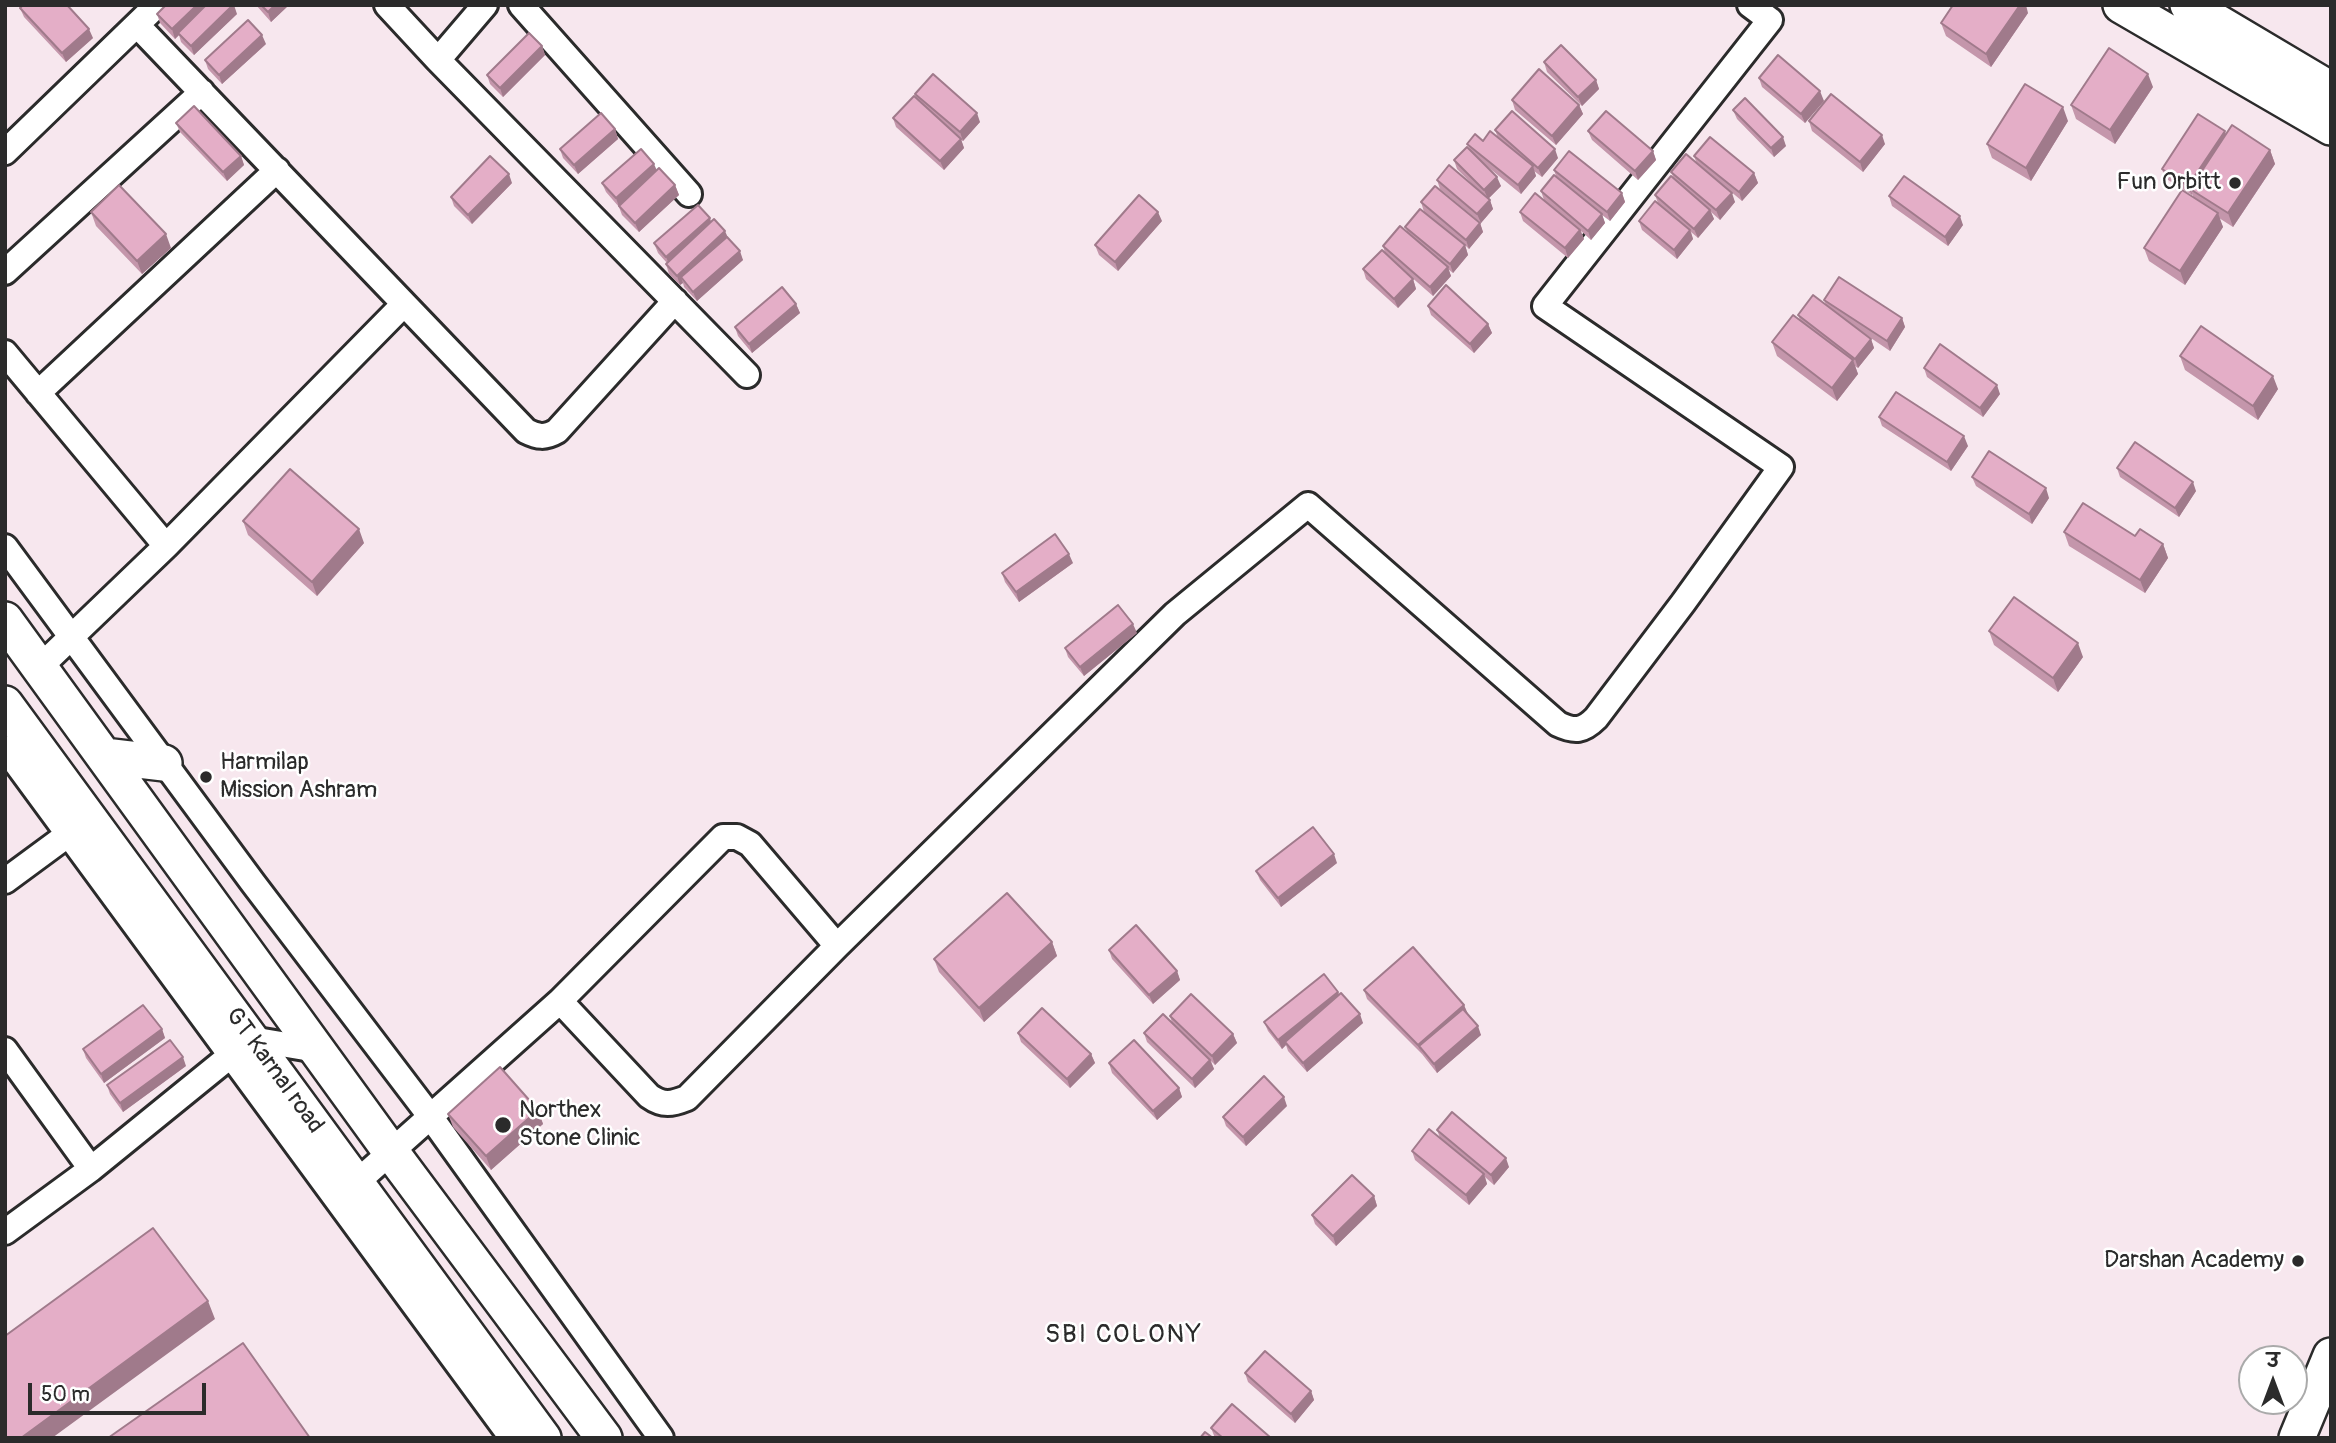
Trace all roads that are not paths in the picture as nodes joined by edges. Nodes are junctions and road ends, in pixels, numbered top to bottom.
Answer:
1 (157, 5) edge
2 (387, 5) edge
3 (485, 5) edge
4 (521, 5) edge
5 (1750, 5) edge
6 (2121, 5) edge
7 (2188, 5) edge
8 (137, 25) junction
9 (438, 61) junction
10 (2331, 90) edge
11 (202, 92) junction
12 (2331, 127) edge
13 (5, 152) edge
14 (276, 170) junction
15 (689, 194) dead end
16 (5, 272) edge
17 (675, 301) junction
18 (404, 304) junction
19 (5, 353) edge
20 (747, 375) dead end
21 (38, 393) junction
22 (166, 546) junction
23 (5, 547) edge
24 (5, 620) edge
25 (71, 637) junction
26 (41, 666) junction
27 (5, 704) edge
28 (5, 748) edge
29 (104, 756) junction
30 (164, 763) junction
31 (79, 827) junction
32 (5, 881) edge
33 (837, 946) junction
34 (559, 1001) junction
35 (240, 1047) junction
36 (5, 1050) edge
37 (317, 1050) junction
38 (430, 1116) junction
39 (391, 1152) junction
40 (91, 1169) junction
41 (356, 1182) junction
42 (5, 1233) edge
43 (2331, 1356) edge
44 (512, 1438) edge
45 (543, 1438) edge
46 (604, 1438) edge
47 (661, 1438) edge
48 (2297, 1438) edge

1 - 8 street
2 - 9 street
3 - 9 street
4 - 15 street
5 - 33 street
6 - 12 main road
7 - 10 main road
8 - 11 street
8 - 13 street
9 - 17 street
11 - 14 street
11 - 16 street
14 - 18 street
14 - 21 street
17 - 18 street
17 - 20 street
18 - 22 street
19 - 21 street
21 - 22 street
22 - 25 street
23 - 25 street
24 - 26 main road
25 - 26 street
25 - 30 street
26 - 29 main road
27 - 31 main road, GT Karnal road
28 - 31 street
29 - 30 main road
29 - 37 main road
30 - 38 street
31 - 32 street
31 - 35 main road, GT Karnal road
33 - 34 street
33 - 34 street
34 - 38 street
35 - 37 street
35 - 40 street
35 - 41 main road, GT Karnal road
35 - 44 street
36 - 40 street
37 - 39 main road
38 - 39 street
38 - 47 street
39 - 41 street
39 - 46 main road
40 - 42 street
41 - 45 main road, GT Karnal road
43 - 48 main road

